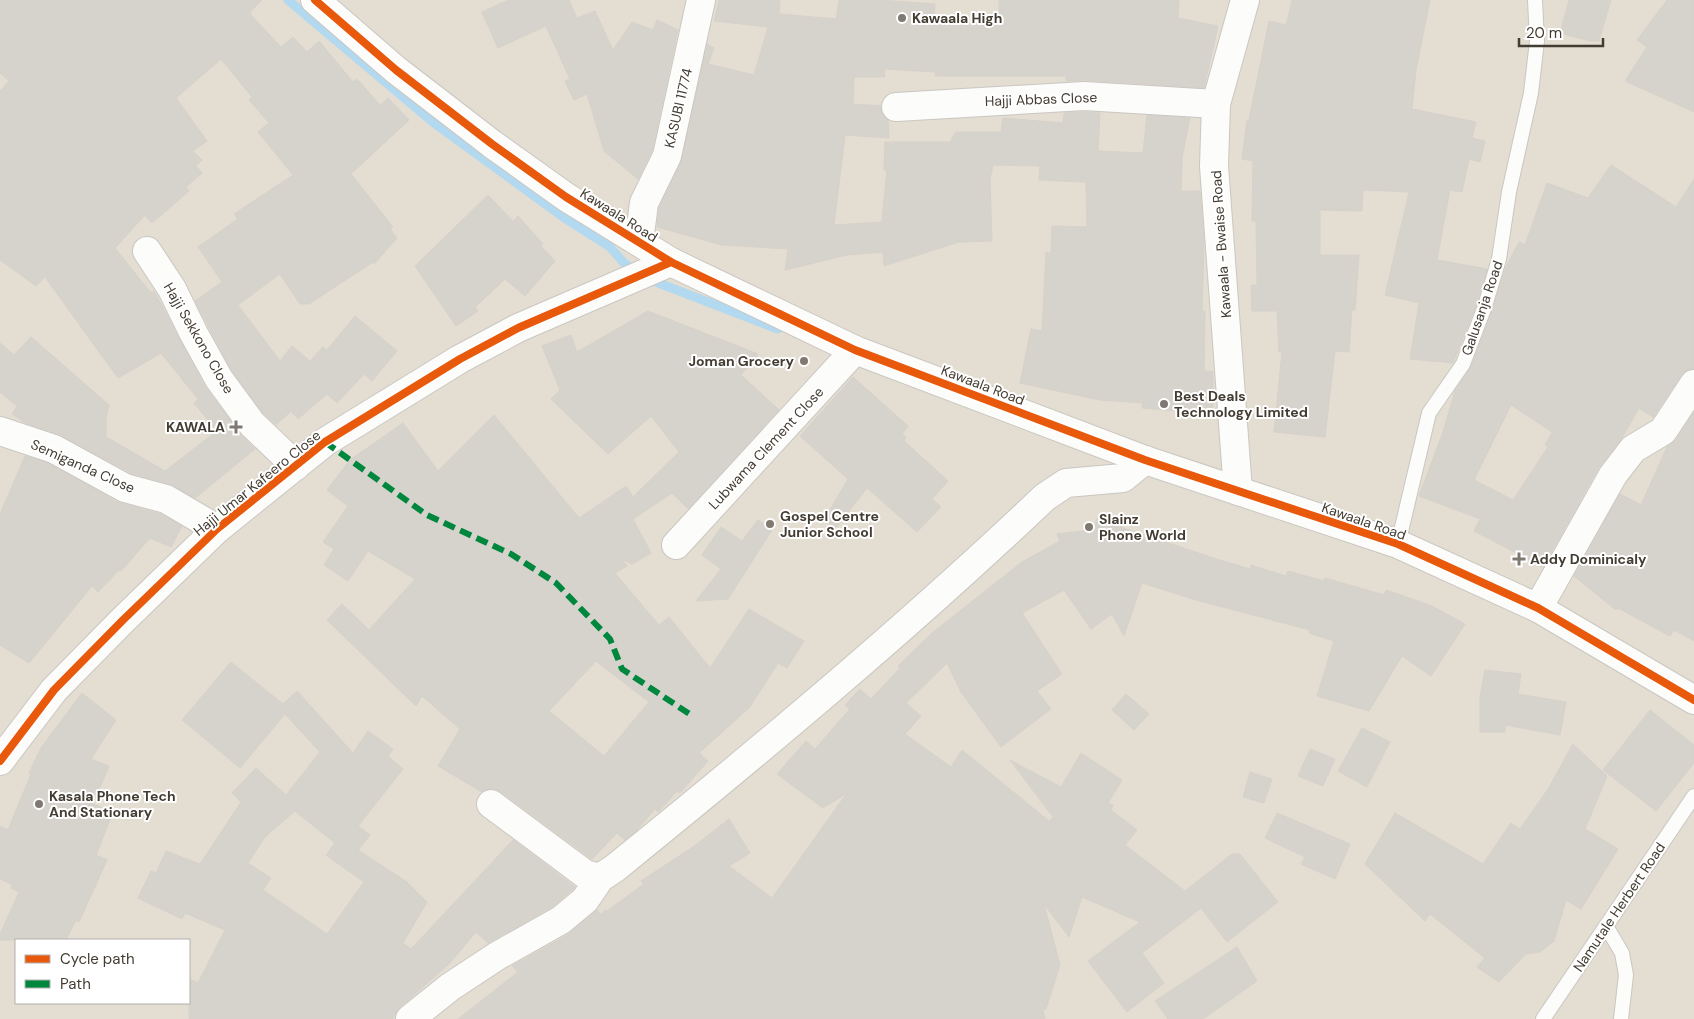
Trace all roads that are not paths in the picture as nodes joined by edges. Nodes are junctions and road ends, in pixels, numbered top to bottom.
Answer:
1 (315, 0) edge
2 (701, 0) edge
3 (1246, 0) edge
4 (1535, 0) edge
5 (1216, 104) junction
6 (896, 107) dead end
7 (639, 242) junction
8 (147, 251) dead end
9 (670, 262) junction
10 (855, 350) junction
11 (1694, 384) edge
12 (0, 431) edge
13 (1145, 460) junction
14 (296, 466) junction
15 (1238, 491) junction
16 (217, 530) junction
17 (1398, 544) junction
18 (676, 545) dead end
19 (1538, 608) junction
20 (1694, 700) edge
21 (0, 761) edge
22 (1694, 796) edge
23 (491, 804) dead end
24 (600, 878) junction
25 (1606, 926) junction
26 (410, 1019) edge
27 (1543, 1019) edge
28 (1621, 1019) edge

1 - 7 street, Kawaala Road
2 - 7 street, KASUBI 11774
3 - 5 street, Kawaala - Bwaise Road
4 - 17 lane, Galusanja Road
5 - 6 street, Hajji Abbas Close
5 - 15 street, Kawaala - Bwaise Road
7 - 9 street, Kawaala Road
8 - 14 street, Hajji Sekkono Close
9 - 10 street, Kawaala Road
9 - 14 street, Hajji Umar Kafeero Close
10 - 13 street, Kawaala Road
10 - 18 street, Lubwama Clement Close
11 - 19 street
12 - 16 street, Semiganda Close
13 - 15 street, Kawaala Road
13 - 24 street
14 - 16 street, Hajji Umar Kafeero Close
15 - 17 street, Kawaala Road
16 - 21 street, Hajji Umar Kafeero Close
17 - 19 street, Kawaala Road
19 - 20 street, Kawaala Road
22 - 25 lane, Namutale Herbert Road
23 - 24 street
24 - 26 street
25 - 27 lane, Namutale Herbert Road
25 - 28 lane

